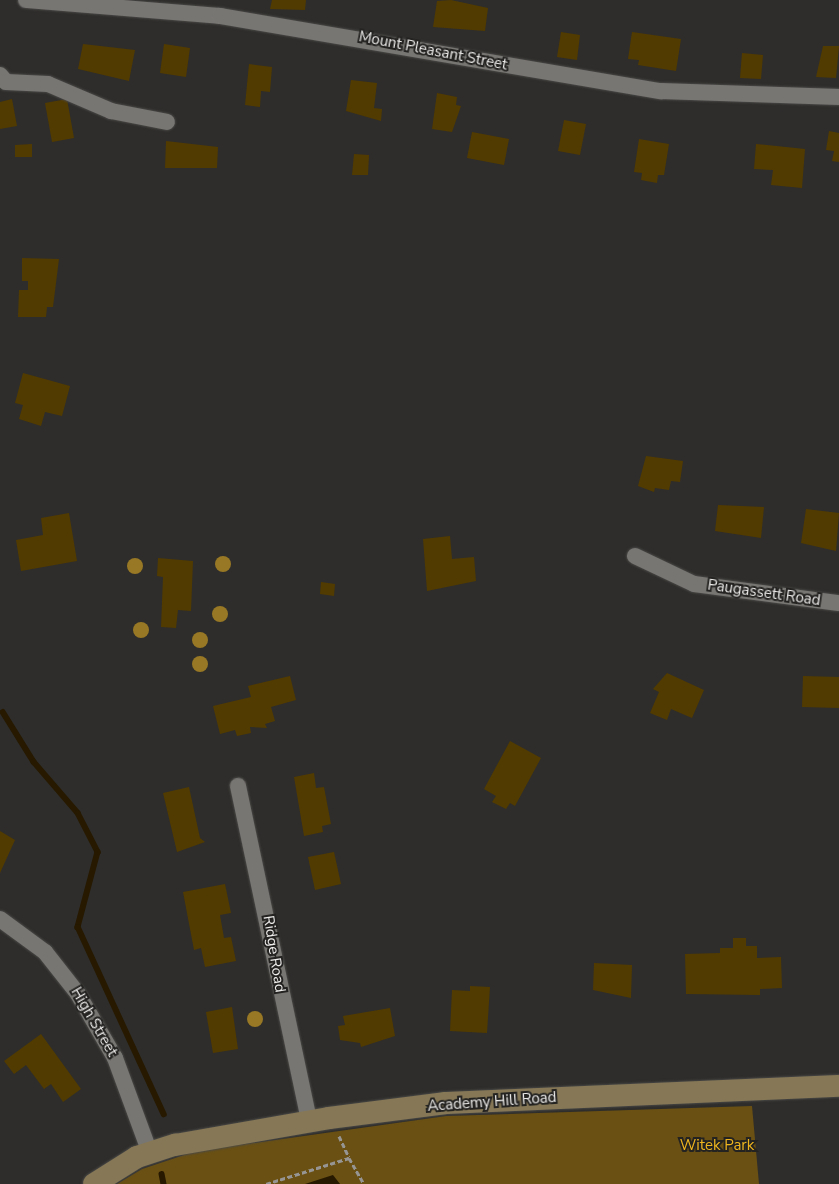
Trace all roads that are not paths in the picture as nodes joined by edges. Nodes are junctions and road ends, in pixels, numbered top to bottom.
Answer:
1 (26, 0) edge
2 (2, 80) edge
3 (839, 97) edge
4 (167, 122) dead end
5 (635, 556) dead end
6 (839, 604) edge
7 (238, 786) dead end
8 (0, 918) edge
9 (839, 1086) edge
10 (309, 1121) junction
11 (150, 1153) junction
12 (94, 1184) edge

1 - 3 street, Mount Pleasant Street
2 - 4 street
5 - 6 street, Paugassett Road
7 - 10 street, Ridge Road
8 - 11 street, High Street
9 - 10 main road, Academy Hill Road
10 - 11 main road, Academy Hill Road
11 - 12 main road, Academy Hill Road

